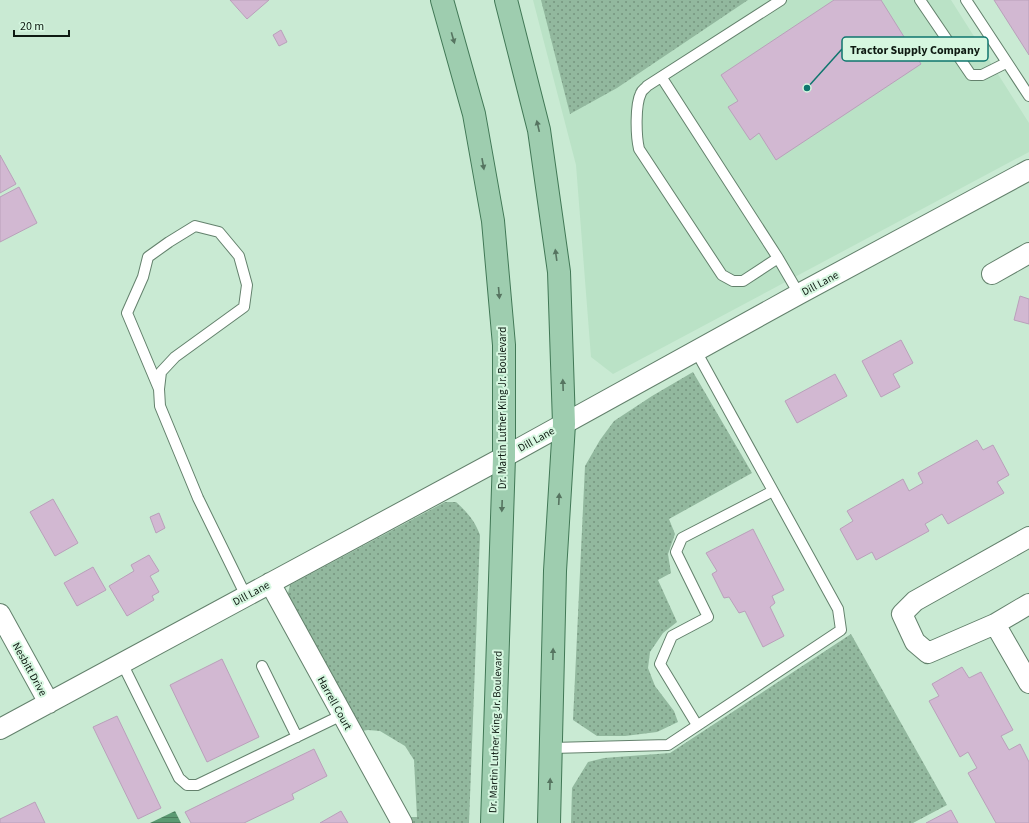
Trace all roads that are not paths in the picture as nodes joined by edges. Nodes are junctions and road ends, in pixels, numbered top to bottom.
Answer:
1 (442, 0) edge
2 (506, 0) edge
3 (780, 0) edge
4 (920, 0) edge
5 (966, 0) edge
6 (1006, 63) junction
7 (662, 78) junction
8 (1029, 96) edge
9 (1029, 170) edge
10 (1029, 253) edge
11 (778, 258) junction
12 (992, 274) dead end
13 (799, 294) junction
14 (696, 351) junction
15 (159, 389) junction
16 (564, 424) junction
17 (504, 457) junction
18 (773, 491) junction
19 (1029, 537) edge
20 (270, 583) junction
21 (246, 596) junction
22 (1029, 604) edge
23 (0, 614) edge
24 (995, 624) junction
25 (122, 663) junction
26 (262, 666) dead end
27 (1029, 683) edge
28 (49, 703) junction
29 (342, 715) junction
30 (697, 725) junction
31 (0, 729) edge
32 (297, 737) junction
33 (552, 748) junction
34 (402, 823) edge
35 (492, 823) edge
36 (549, 823) edge

1 -> 17 main road, Dr. Martin Luther King Jr. Boulevard
16 -> 2 main road
3 - 7 lane
4 - 6 lane
5 - 6 lane
6 - 8 lane
7 - 11 lane
7 - 11 lane
9 - 13 street, Dill Lane
10 - 12 street
11 - 13 lane
13 - 14 street, Dill Lane
14 - 16 street, Dill Lane
14 - 18 lane
15 - 15 lane
15 - 21 lane
16 - 17 street, Dill Lane
33 -> 16 main road
17 - 20 street, Dill Lane
17 -> 35 main road, Dr. Martin Luther King Jr. Boulevard
18 - 30 lane
18 - 30 lane
19 - 24 street
20 - 21 street, Dill Lane
20 - 29 street, Harrell Court
21 - 25 street, Dill Lane
22 - 24 street
23 - 28 street, Nesbitt Drive
24 - 27 street
25 - 28 street, Dill Lane
25 - 32 lane
26 - 32 lane
28 - 31 street, Dill Lane
29 - 32 lane
29 - 34 street, Harrell Court
30 - 33 lane
36 -> 33 main road

